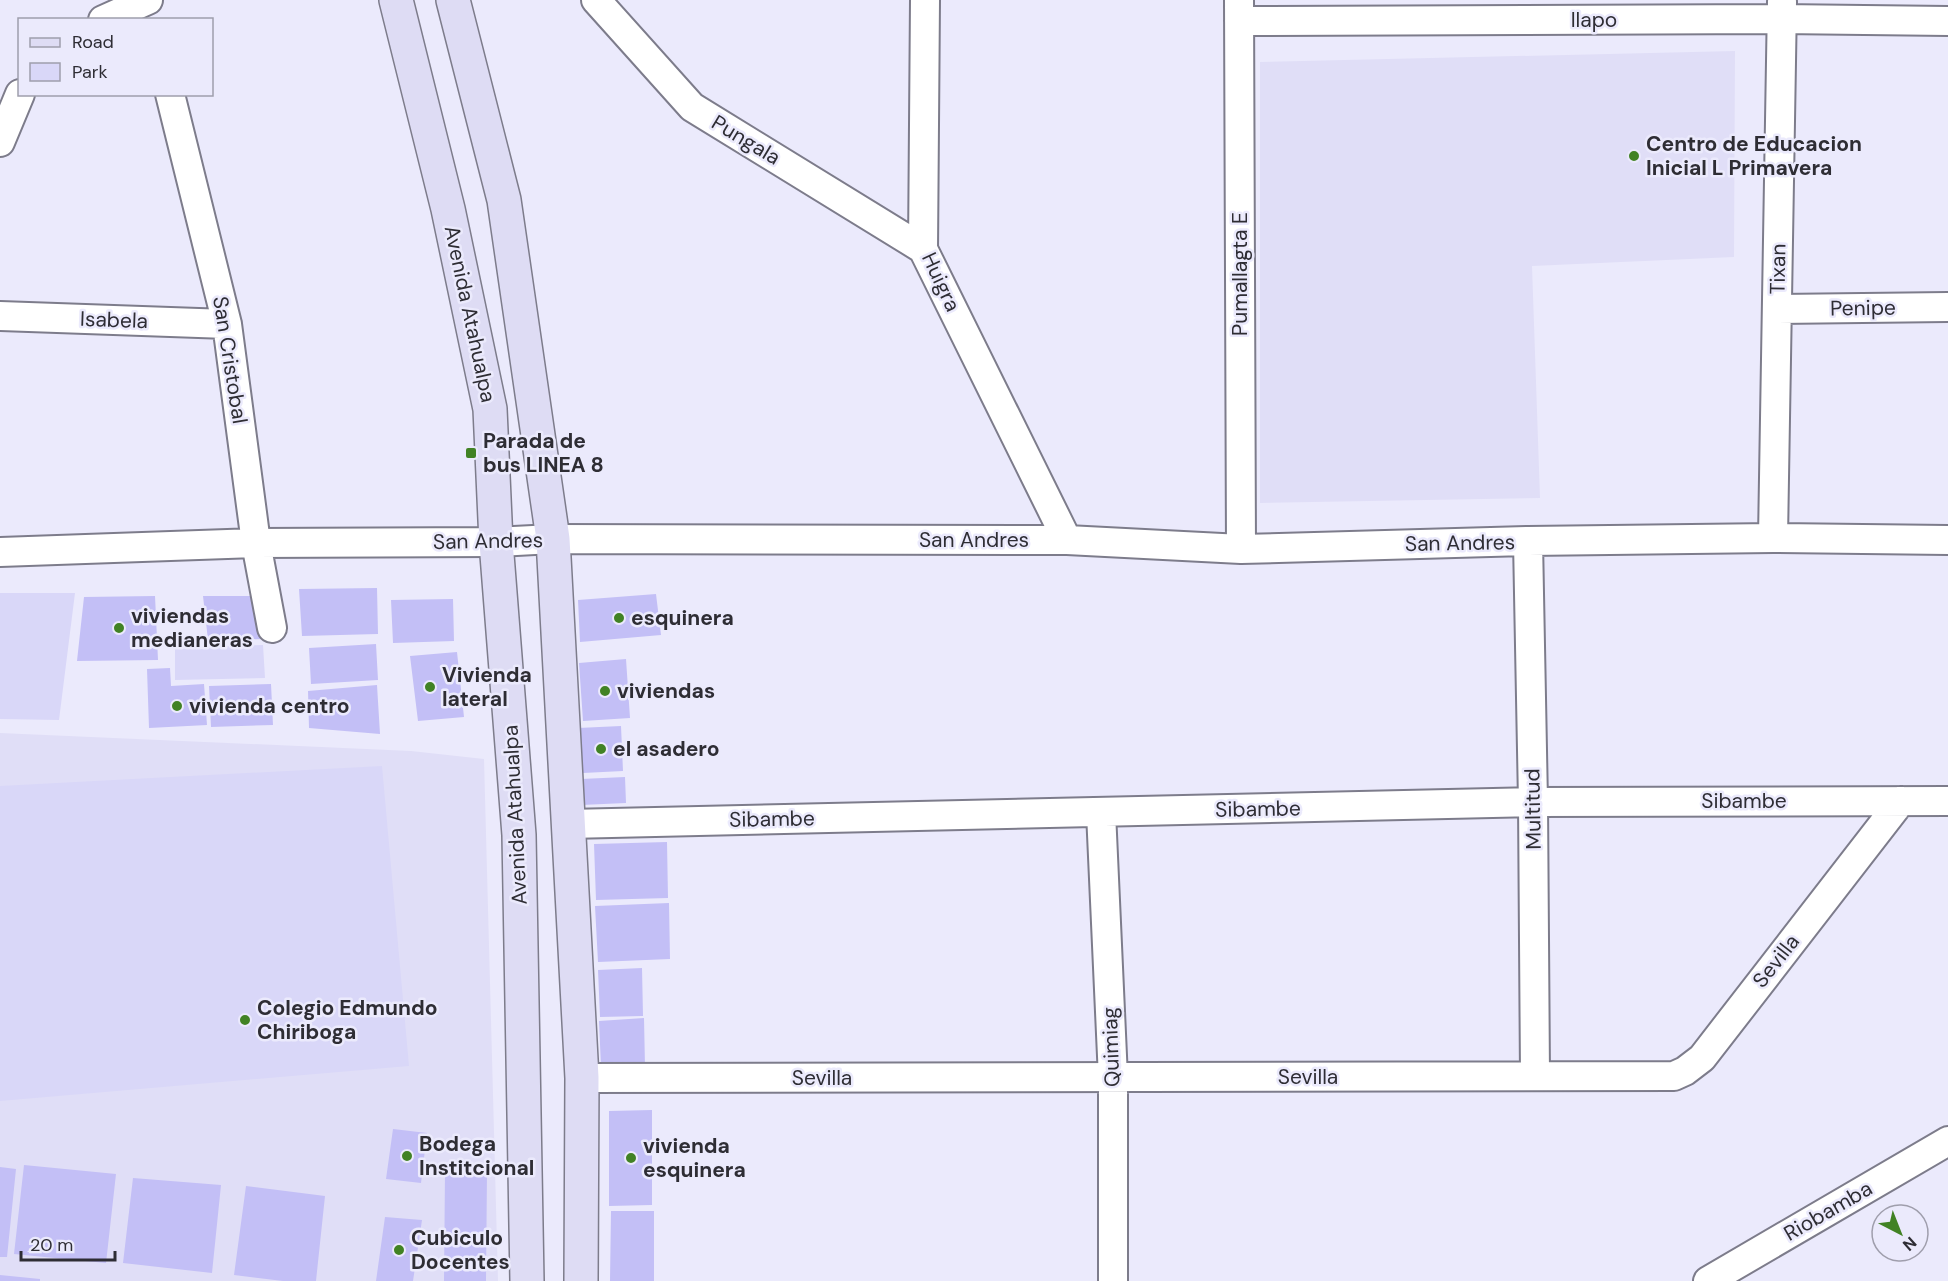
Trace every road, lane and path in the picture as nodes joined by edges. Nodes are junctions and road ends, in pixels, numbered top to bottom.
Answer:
1 (147, 0) edge
2 (396, 0) edge
3 (453, 0) edge
4 (596, 0) edge
5 (925, 0) edge
6 (1239, 10) edge
7 (1514, 10) edge
8 (1781, 10) edge
9 (107, 18) edge
10 (151, 18) edge
11 (1948, 21) edge
12 (19, 96) edge
13 (170, 96) edge
14 (0, 142) edge
15 (923, 249) junction
16 (1948, 307) edge
17 (1777, 309) junction
18 (0, 316) edge
19 (227, 324) junction
20 (1773, 538) junction
21 (553, 539) junction
22 (1067, 540) junction
23 (1948, 540) edge
24 (1528, 541) junction
25 (496, 542) junction
26 (256, 543) junction
27 (1240, 549) junction
28 (0, 552) edge
29 (272, 628) dead end
30 (1901, 801) junction
31 (1948, 801) edge
32 (1533, 802) junction
33 (1101, 812) junction
34 (568, 824) junction
35 (1535, 1076) junction
36 (582, 1078) junction
37 (1113, 1078) junction
38 (1948, 1141) edge
39 (527, 1281) edge
40 (581, 1281) edge
41 (1113, 1281) edge
42 (1708, 1281) edge

1 - 9 street
1 - 10 street
2 - 25 main road, Avenida Atahualpa
3 - 21 main road
4 - 15 street, Pungala
5 - 15 street, Huigra
6 - 7 street, Ilapo
6 - 27 street, Pumallagta E
7 - 8 street, Ilapo
8 - 11 street, Ilapo
8 - 17 street, Tixan
12 - 14 street
13 - 19 street, San Cristobal
15 - 22 street, Huigra
16 - 17 street, Penipe
17 - 20 street, Tixan
18 - 19 street, Isabela
19 - 26 street, San Cristobal
20 - 23 street, San Andres
20 - 24 street, San Andres
21 - 22 street, San Andres
21 - 25 street, San Andres
21 - 34 main road
22 - 27 street, San Andres
24 - 27 street, San Andres
24 - 32 street, Multitud
25 - 26 street, San Andres
25 - 39 main road, Avenida Atahualpa
26 - 28 street, San Andres
26 - 29 street, San Cristobal
30 - 31 street, Sibambe
30 - 32 street, Sibambe
30 - 35 street, Sevilla
32 - 33 street, Sibambe
32 - 35 street, Multitud
33 - 34 street, Sibambe
33 - 37 street, Quimiag
34 - 36 main road
35 - 37 street, Sevilla
36 - 37 street, Sevilla
36 - 40 main road
37 - 41 street, Quimiag
38 - 42 street, Riobamba

